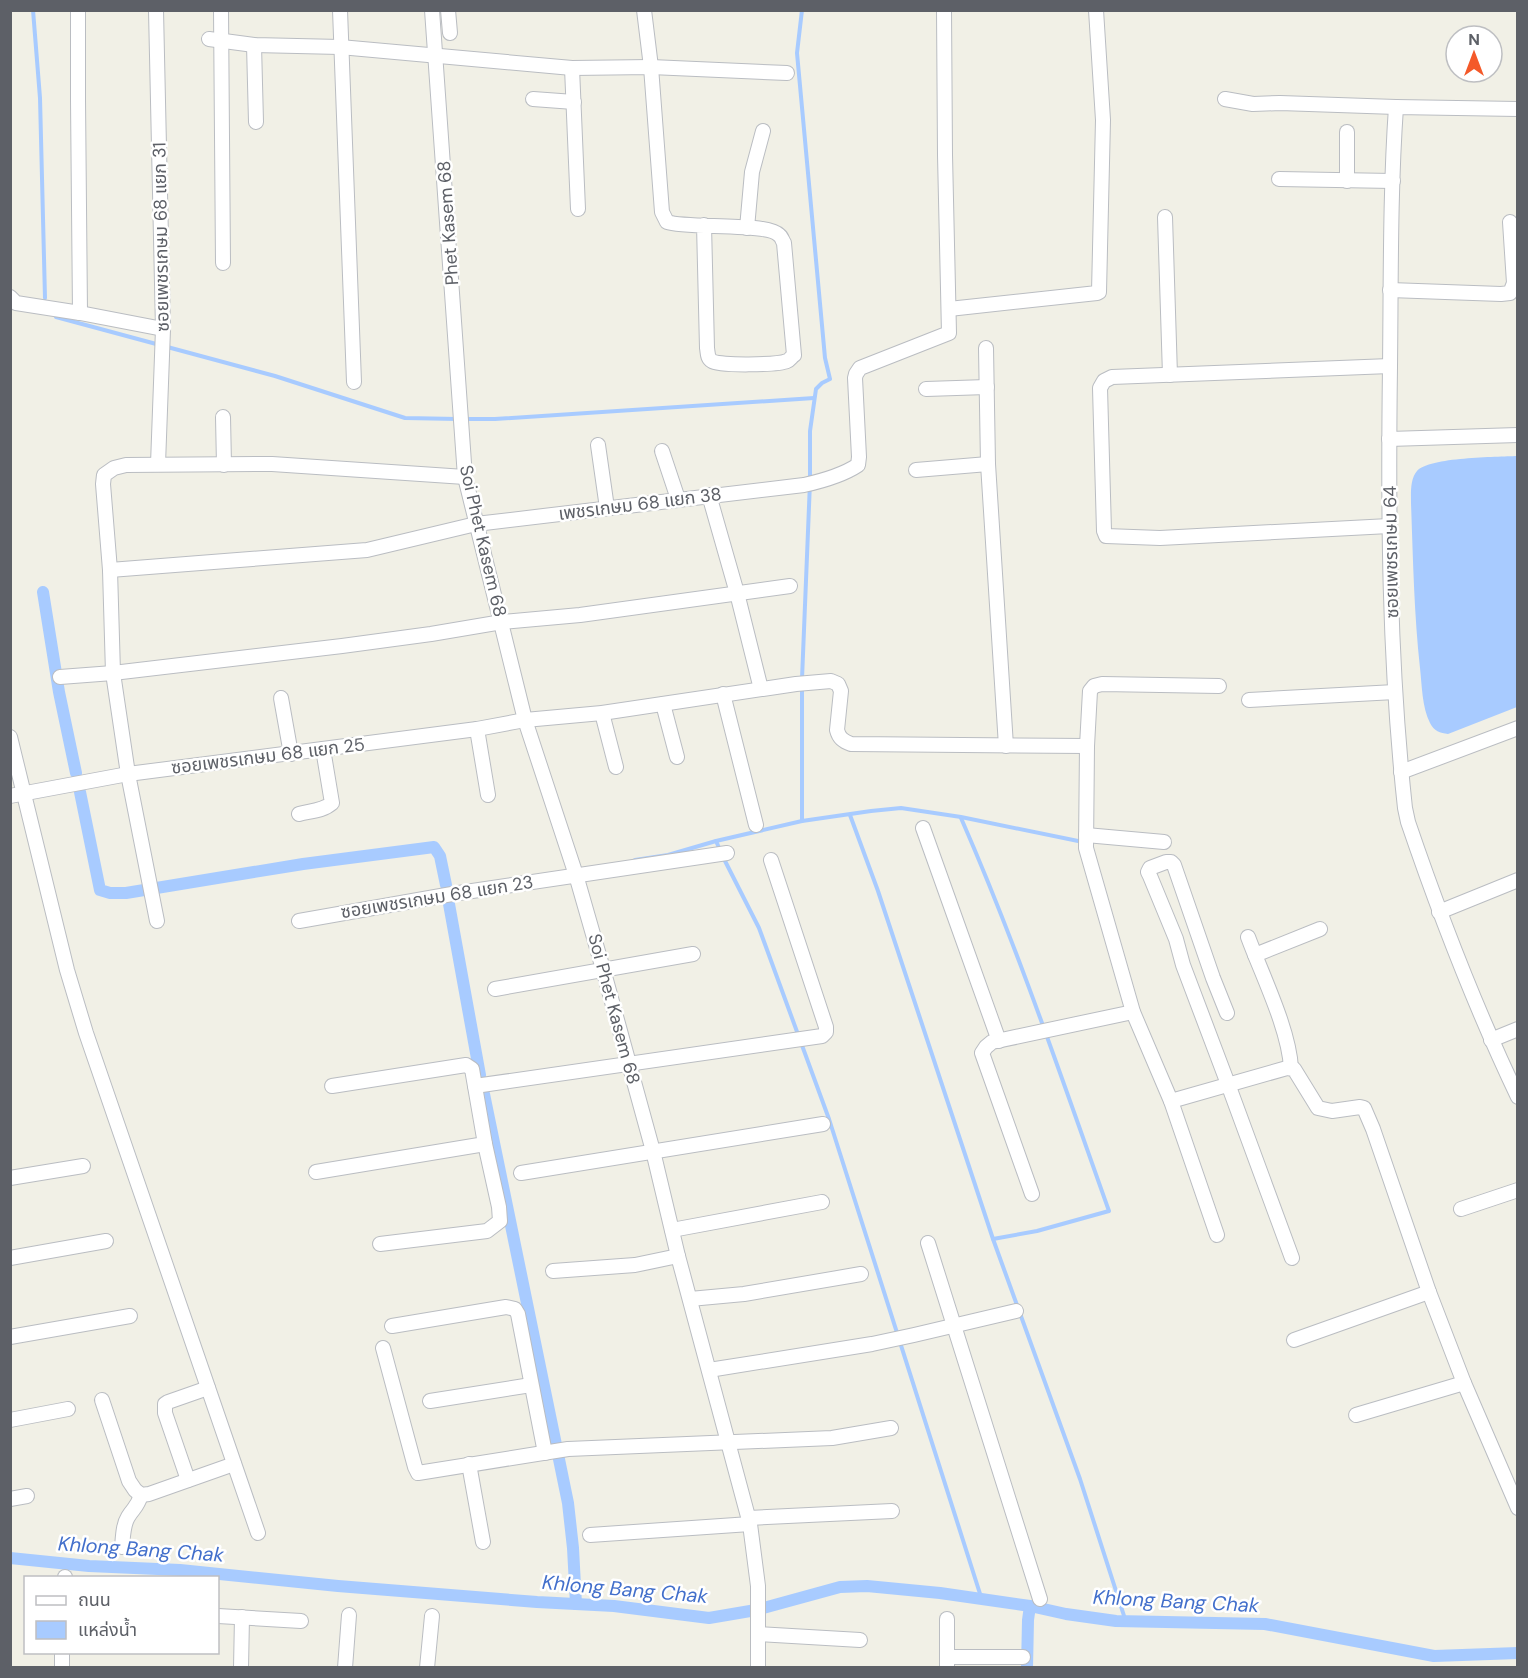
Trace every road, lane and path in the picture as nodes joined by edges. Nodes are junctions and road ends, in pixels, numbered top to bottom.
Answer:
1 (78, 10) edge
2 (156, 10) edge
3 (221, 10) edge
4 (340, 10) edge
5 (432, 10) edge
6 (448, 10) edge
7 (644, 10) edge
8 (944, 10) edge
9 (1096, 10) edge
10 (450, 33) dead end
11 (215, 39) junction
12 (254, 45) junction
13 (340, 47) junction
14 (436, 55) junction
15 (651, 67) junction
16 (572, 68) junction
17 (787, 73) dead end
18 (533, 99) dead end
19 (1225, 99) dead end
20 (574, 102) junction
21 (1396, 107) junction
22 (1518, 109) edge
23 (256, 122) dead end
24 (763, 131) dead end
25 (1347, 132) dead end
26 (1279, 180) dead end
27 (1347, 181) junction
28 (1393, 182) junction
29 (578, 209) dead end
30 (1165, 217) dead end
31 (1510, 222) dead end
32 (704, 225) junction
33 (747, 228) junction
34 (224, 263) dead end
35 (1390, 290) junction
36 (10, 297) edge
37 (949, 309) junction
38 (80, 313) junction
39 (163, 329) junction
40 (986, 348) dead end
41 (1390, 366) junction
42 (1170, 375) junction
43 (354, 382) dead end
44 (987, 387) junction
45 (926, 389) dead end
46 (224, 417) dead end
47 (463, 435) joint
48 (1518, 435) edge
49 (1389, 439) junction
50 (598, 445) dead end
51 (662, 451) dead end
52 (158, 464) junction
53 (988, 464) junction
54 (224, 465) junction
55 (916, 470) dead end
56 (465, 477) junction
57 (709, 495) junction
58 (678, 499) junction
59 (608, 508) junction
60 (476, 524) junction
61 (1389, 526) junction
62 (110, 570) junction
63 (790, 586) dead end
64 (737, 593) junction
65 (502, 622) junction
66 (113, 673) junction
67 (60, 678) dead end
68 (1219, 686) dead end
69 (761, 689) junction
70 (1395, 692) junction
71 (723, 694) junction
72 (281, 698) dead end
73 (1249, 700) dead end
74 (663, 704) junction
75 (602, 712) junction
76 (525, 720) junction
77 (1518, 728) edge
78 (477, 729) junction
79 (10, 737) edge
80 (1006, 746) junction
81 (1088, 746) junction
82 (323, 749) junction
83 (291, 754) junction
84 (677, 757) dead end
85 (616, 767) dead end
86 (1401, 772) junction
87 (128, 774) junction
88 (17, 795) edge
89 (488, 795) dead end
90 (299, 813) dead end
91 (756, 825) dead end
92 (923, 828) dead end
93 (1086, 841) junction
94 (1164, 842) dead end
95 (727, 853) dead end
96 (771, 860) dead end
97 (576, 875) junction
98 (1518, 880) edge
99 (1439, 912) junction
100 (157, 921) dead end
101 (299, 921) dead end
102 (1320, 929) dead end
103 (1248, 937) dead end
104 (693, 954) dead end
105 (1255, 955) junction
106 (603, 969) junction
107 (495, 989) dead end
108 (1133, 1012) junction
109 (1227, 1013) dead end
110 (1518, 1029) edge
111 (1491, 1040) junction
112 (999, 1041) junction
113 (628, 1063) junction
114 (1291, 1068) junction
115 (1228, 1084) junction
116 (332, 1086) dead end
117 (475, 1086) junction
118 (1518, 1097) edge
119 (1171, 1101) junction
120 (823, 1124) dead end
121 (485, 1144) junction
122 (653, 1151) junction
123 (83, 1166) dead end
124 (316, 1172) dead end
125 (521, 1173) dead end
126 (10, 1178) edge
127 (1518, 1190) edge
128 (1032, 1194) dead end
129 (822, 1202) dead end
130 (1461, 1209) dead end
131 (672, 1230) junction
132 (1217, 1235) dead end
133 (106, 1241) dead end
134 (928, 1243) dead end
135 (380, 1244) dead end
136 (678, 1256) junction
137 (10, 1258) edge
138 (1292, 1258) dead end
139 (553, 1271) dead end
140 (861, 1274) dead end
141 (1429, 1292) junction
142 (690, 1299) junction
143 (1016, 1311) dead end
144 (130, 1316) dead end
145 (392, 1326) dead end
146 (955, 1326) junction
147 (10, 1337) edge
148 (1294, 1340) dead end
149 (383, 1348) dead end
150 (709, 1370) junction
151 (1464, 1383) junction
152 (531, 1385) junction
153 (208, 1388) junction
154 (102, 1400) dead end
155 (430, 1401) dead end
156 (68, 1409) dead end
157 (1356, 1415) dead end
158 (10, 1420) edge
159 (891, 1428) dead end
160 (729, 1443) junction
161 (548, 1452) junction
162 (234, 1464) junction
163 (469, 1464) junction
164 (188, 1480) junction
165 (141, 1495) junction
166 (27, 1496) dead end
167 (10, 1499) edge
168 (1518, 1508) edge
169 (892, 1511) dead end
170 (750, 1521) junction
171 (258, 1533) dead end
172 (590, 1535) dead end
173 (483, 1542) dead end
174 (122, 1547) dead end
175 (1040, 1599) dead end
176 (349, 1615) dead end
177 (219, 1616) edge
178 (432, 1616) dead end
179 (242, 1617) junction
180 (947, 1619) dead end
181 (301, 1621) dead end
182 (759, 1629) junction
183 (860, 1640) dead end
184 (1023, 1657) dead end
185 (947, 1662) edge
186 (240, 1668) edge
187 (345, 1668) edge
188 (428, 1668) edge
189 (759, 1668) edge

1 - 38 street
2 - 39 street, ซอยเพชรเกษม 68 แยก 31
3 - 11 street
4 - 13 street
5 - 14 street, Phet Kasem 68
6 - 10 street
7 - 15 street
8 - 37 street
9 - 37 street
11 - 12 street
11 - 34 street
12 - 13 street
12 - 23 street
13 - 14 street
13 - 43 street
14 - 16 street
14 - 47 street, Phet Kasem 68
15 - 16 street
15 - 17 street
15 - 32 street
16 - 20 street
18 - 20 street
19 - 21 street
20 - 29 street
21 - 22 street
21 - 28 street, ซอยเพชรเกษม 64
24 - 33 street
25 - 27 street
26 - 27 street
27 - 28 street
28 - 35 street, ซอยเพชรเกษม 64
30 - 42 street
31 - 35 street
32 - 33 street
32 - 33 street
35 - 41 street, ซอยเพชรเกษม 64
36 - 38 street
37 - 57 street, เพชรเกษม 68 แยก 38
38 - 39 street
39 - 52 street, ซอยเพชรเกษม 68 แยก 31
40 - 44 street
41 - 42 street
41 - 49 street, ซอยเพชรเกษม 64
42 - 61 street
44 - 45 street
44 - 53 street
46 - 54 street
47 - 56 street, Soi Phet Kasem 68
48 - 49 street
49 - 61 street, ซอยเพชรเกษม 64
50 - 59 street
51 - 58 street
52 - 54 street
52 - 62 street
53 - 55 street
53 - 80 street
54 - 56 street
56 - 60 street, Soi Phet Kasem 68
57 - 58 street, เพชรเกษม 68 แยก 38
57 - 64 street
58 - 59 street, เพชรเกษม 68 แยก 38
59 - 60 street, เพชรเกษม 68 แยก 38
60 - 62 street, เพชรเกษม 68 แยก 38
60 - 65 street, Soi Phet Kasem 68
61 - 70 street, ซอยเพชรเกษม 64
62 - 66 street
63 - 64 street
64 - 65 street
64 - 69 street
65 - 66 street
65 - 76 street, Soi Phet Kasem 68
66 - 67 street
66 - 87 street
68 - 81 street
69 - 71 street, ซอยเพชรเกษม 68 แยก 25
69 - 80 street, ซอยเพชรเกษม 68 แยก 25
70 - 73 street
70 - 86 street, ซอยเพชรเกษม 64
71 - 74 street, ซอยเพชรเกษม 68 แยก 25
71 - 91 street
72 - 83 street
74 - 75 street, ซอยเพชรเกษม 68 แยก 25
74 - 84 street
75 - 76 street, ซอยเพชรเกษม 68 แยก 25
75 - 85 street
76 - 78 street, ซอยเพชรเกษม 68 แยก 25
76 - 97 street, Soi Phet Kasem 68
77 - 86 street
78 - 82 street, ซอยเพชรเกษม 68 แยก 25
78 - 89 street
79 - 88 street
80 - 81 street
81 - 93 street
82 - 83 street, ซอยเพชรเกษม 68 แยก 25
82 - 90 street
83 - 87 street, ซอยเพชรเกษม 68 แยก 25
86 - 99 street, ซอยเพชรเกษม 64
87 - 88 street, ซอยเพชรเกษม 68 แยก 25
87 - 100 street
88 - 153 street
92 - 112 street
93 - 94 street
93 - 108 street
95 - 97 street, ซอยเพชรเกษม 68 แยก 23
96 - 113 street
97 - 101 street, ซอยเพชรเกษม 68 แยก 23
97 - 106 street, Soi Phet Kasem 68
98 - 99 street
99 - 111 street, ซอยเพชรเกษม 64
102 - 105 street
103 - 105 street
104 - 106 street
105 - 114 street
106 - 107 street
106 - 113 street, Soi Phet Kasem 68
108 - 112 street
108 - 119 street
109 - 115 street
110 - 111 street
111 - 118 street, ซอยเพชรเกษม 64
112 - 128 street
113 - 117 street
113 - 122 street, Soi Phet Kasem 68
114 - 115 street
114 - 141 street
115 - 119 street
115 - 138 street
116 - 117 street
117 - 121 street
119 - 132 street
120 - 122 street
121 - 124 street
121 - 135 street
122 - 125 street
122 - 131 street, Soi Phet Kasem 68
123 - 126 street
127 - 130 street
129 - 131 street
131 - 136 street, Soi Phet Kasem 68
133 - 137 street
134 - 146 street
136 - 139 street
136 - 142 street, Soi Phet Kasem 68
140 - 142 street
141 - 148 street
141 - 151 street
142 - 150 street, Soi Phet Kasem 68
143 - 146 street
144 - 147 street
145 - 152 street
146 - 150 street
146 - 175 street
149 - 163 street
150 - 160 street, Soi Phet Kasem 68
151 - 157 street
151 - 168 street
152 - 155 street
152 - 161 street
153 - 162 street
153 - 164 street
154 - 165 street
156 - 158 street
159 - 160 street
160 - 161 street
160 - 170 street, Soi Phet Kasem 68
161 - 163 street
162 - 164 street
162 - 171 street
163 - 173 street
164 - 165 street
165 - 174 street
166 - 167 street
169 - 170 street
170 - 172 street
170 - 182 street, Soi Phet Kasem 68
176 - 187 street
177 - 179 street
178 - 188 street
179 - 181 street
179 - 186 street
180 - 185 street
182 - 183 street
182 - 189 street, Soi Phet Kasem 68
184 - 185 street

